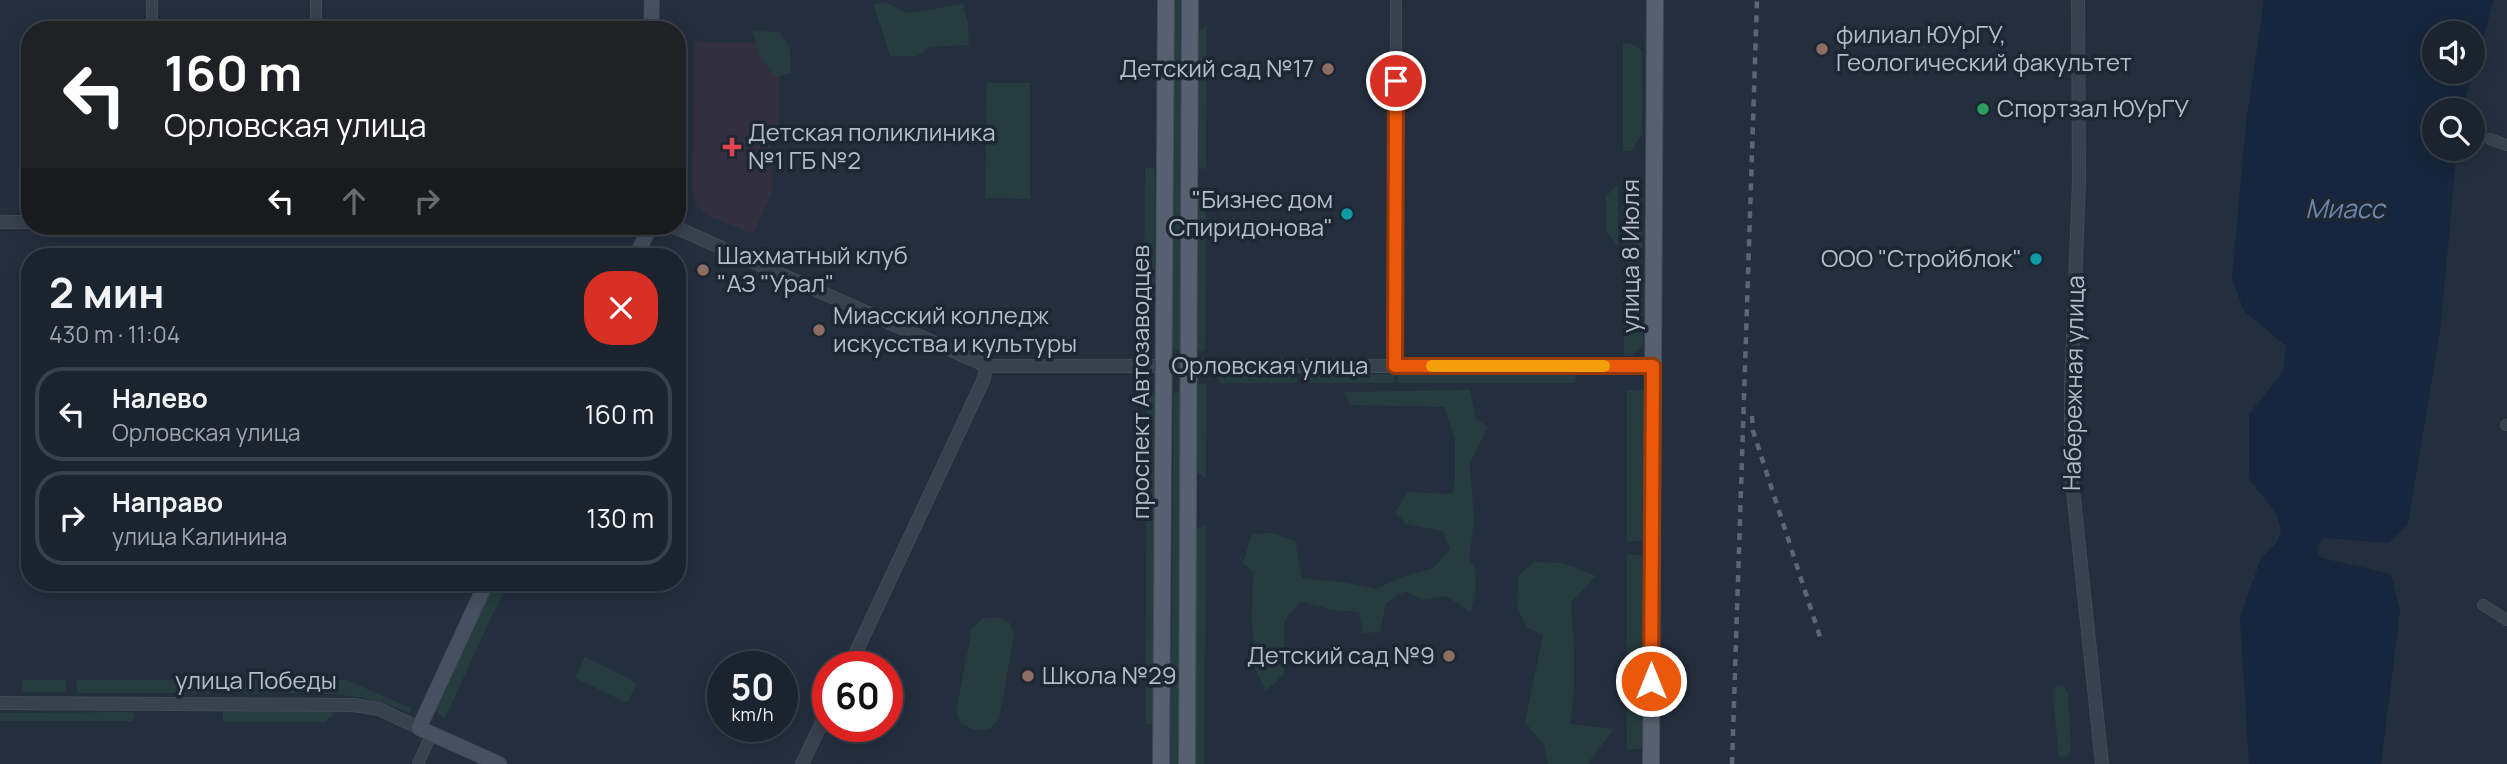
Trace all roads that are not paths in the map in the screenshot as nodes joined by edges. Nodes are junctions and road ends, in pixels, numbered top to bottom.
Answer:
1 (152, 0) edge
2 (316, 0) edge
3 (652, 0) edge
4 (1166, 0) edge
5 (1190, 0) edge
6 (1396, 0) edge
7 (1655, 0) edge
8 (2078, 0) edge
9 (152, 21) edge
10 (316, 21) edge
11 (651, 21) edge
12 (2490, 139) dead end
13 (2507, 145) edge
14 (0, 222) edge
15 (21, 222) edge
16 (686, 232) edge
17 (987, 366) junction
18 (1164, 366) junction
19 (1189, 366) junction
20 (1395, 366) junction
21 (1653, 366) junction
22 (483, 591) edge
23 (2483, 605) dead end
24 (2507, 620) edge
25 (857, 651) edge
26 (0, 703) edge
27 (426, 731) junction
28 (813, 742) edge
29 (418, 764) edge
30 (499, 764) edge
31 (802, 764) edge
32 (1161, 764) edge
33 (1187, 764) edge
34 (1651, 764) edge
35 (2102, 764) edge

1 - 9 street
2 - 10 street
3 - 11 main road
4 - 18 main road, проспект Автозаводцев
5 - 19 main road, проспект Автозаводцев
6 - 20 street
7 - 21 main road, улица 8 Июля
8 - 35 street, Набережная улица
12 - 13 street
14 - 15 street
16 - 17 street, Орловская улица
17 - 18 street, Орловская улица
17 - 25 street
18 - 19 street, Орловская улица
18 - 32 main road, проспект Автозаводцев
19 - 20 street, Орловская улица
19 - 33 main road, проспект Автозаводцев
20 - 21 street, Орловская улица
21 - 34 main road, улица 8 Июля
22 - 27 main road
23 - 24 street
26 - 27 street, улица Победы
27 - 29 street
27 - 30 main road, улица Победы
28 - 31 street

